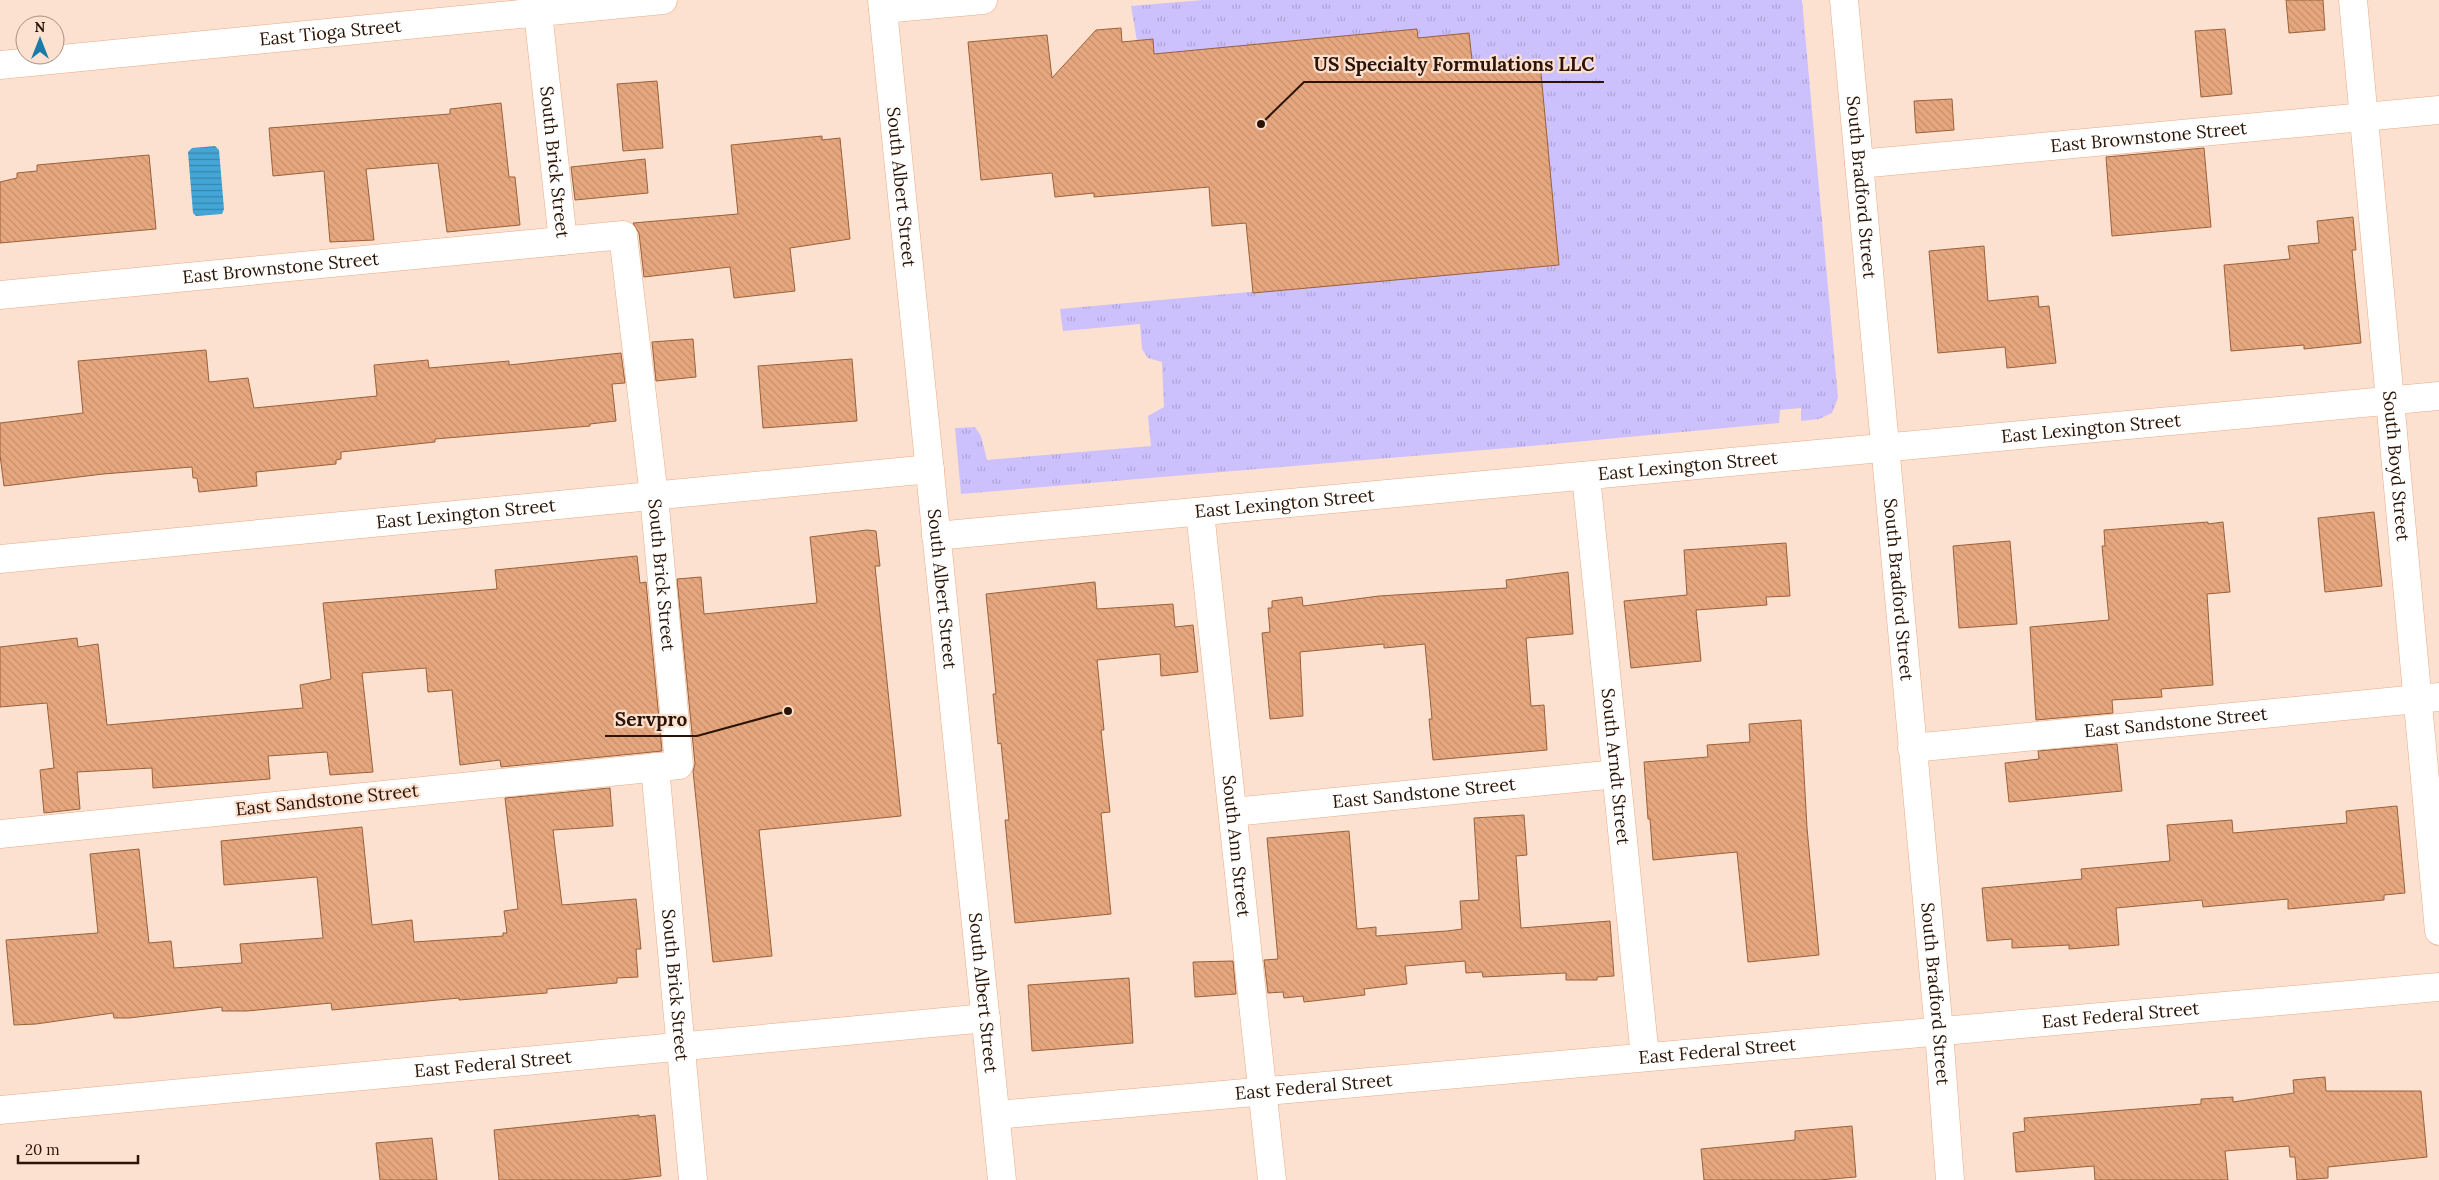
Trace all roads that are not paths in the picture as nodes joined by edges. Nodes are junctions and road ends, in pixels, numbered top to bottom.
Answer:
1 (662, 0) edge
2 (983, 0) edge
3 (1844, 0) edge
4 (2353, 0) edge
5 (882, 5) edge
6 (538, 12) junction
7 (0, 66) edge
8 (2439, 110) edge
9 (2364, 118) junction
10 (1859, 164) junction
11 (563, 241) junction
12 (0, 295) edge
13 (2439, 396) edge
14 (2389, 400) junction
15 (1884, 449) junction
16 (930, 469) junction
17 (1586, 476) junction
18 (654, 496) junction
19 (1200, 512) junction
20 (936, 536) junction
21 (0, 559) edge
22 (2428, 698) edge
23 (1912, 748) junction
24 (654, 767) junction
25 (1616, 774) junction
26 (1233, 812) junction
27 (0, 834) edge
28 (2439, 931) edge
29 (2439, 986) edge
30 (986, 1018) junction
31 (1939, 1031) junction
32 (680, 1047) junction
33 (1645, 1057) junction
34 (1264, 1091) junction
35 (0, 1110) edge
36 (996, 1115) junction
37 (693, 1180) edge
38 (1002, 1180) edge
39 (1272, 1180) edge
40 (1950, 1180) edge

1 - 6 street, East Tioga Street
2 - 5 street
3 - 10 street, South Bradford Street
4 - 9 street, South Boyd Street
5 - 16 street, South Albert Street
6 - 7 street, East Tioga Street
6 - 11 street, South Brick Street
8 - 9 street, East Brownstone Street
9 - 10 street, East Brownstone Street
9 - 14 street, South Boyd Street
10 - 15 street, South Bradford Street
11 - 12 street, East Brownstone Street
11 - 18 street, South Brick Street
13 - 14 street, East Lexington Street
14 - 15 street, East Lexington Street
14 - 22 street, South Boyd Street
15 - 17 street, East Lexington Street
15 - 23 street, South Bradford Street
16 - 18 street, East Lexington Street
16 - 20 street, South Albert Street
17 - 19 street, East Lexington Street
17 - 25 street, South Arndt Street
18 - 21 street, East Lexington Street
18 - 24 street, South Brick Street
19 - 20 street, East Lexington Street
19 - 26 street, South Ann Street
20 - 30 street, South Albert Street
22 - 23 street, East Sandstone Street
22 - 28 street, South Boyd Street
23 - 31 street, South Bradford Street
24 - 27 street, East Sandstone Street
24 - 32 street, South Brick Street
25 - 26 street, East Sandstone Street
25 - 33 street, South Arndt Street
26 - 34 street, South Ann Street
29 - 31 street, East Federal Street
30 - 32 street, East Federal Street
30 - 36 street, South Albert Street
31 - 33 street, East Federal Street
31 - 40 street, South Bradford Street
32 - 35 street, East Federal Street
32 - 37 street, South Brick Street
33 - 34 street, East Federal Street
34 - 36 street, East Federal Street
34 - 39 street, South Ann Street
36 - 38 street, South Albert Street

